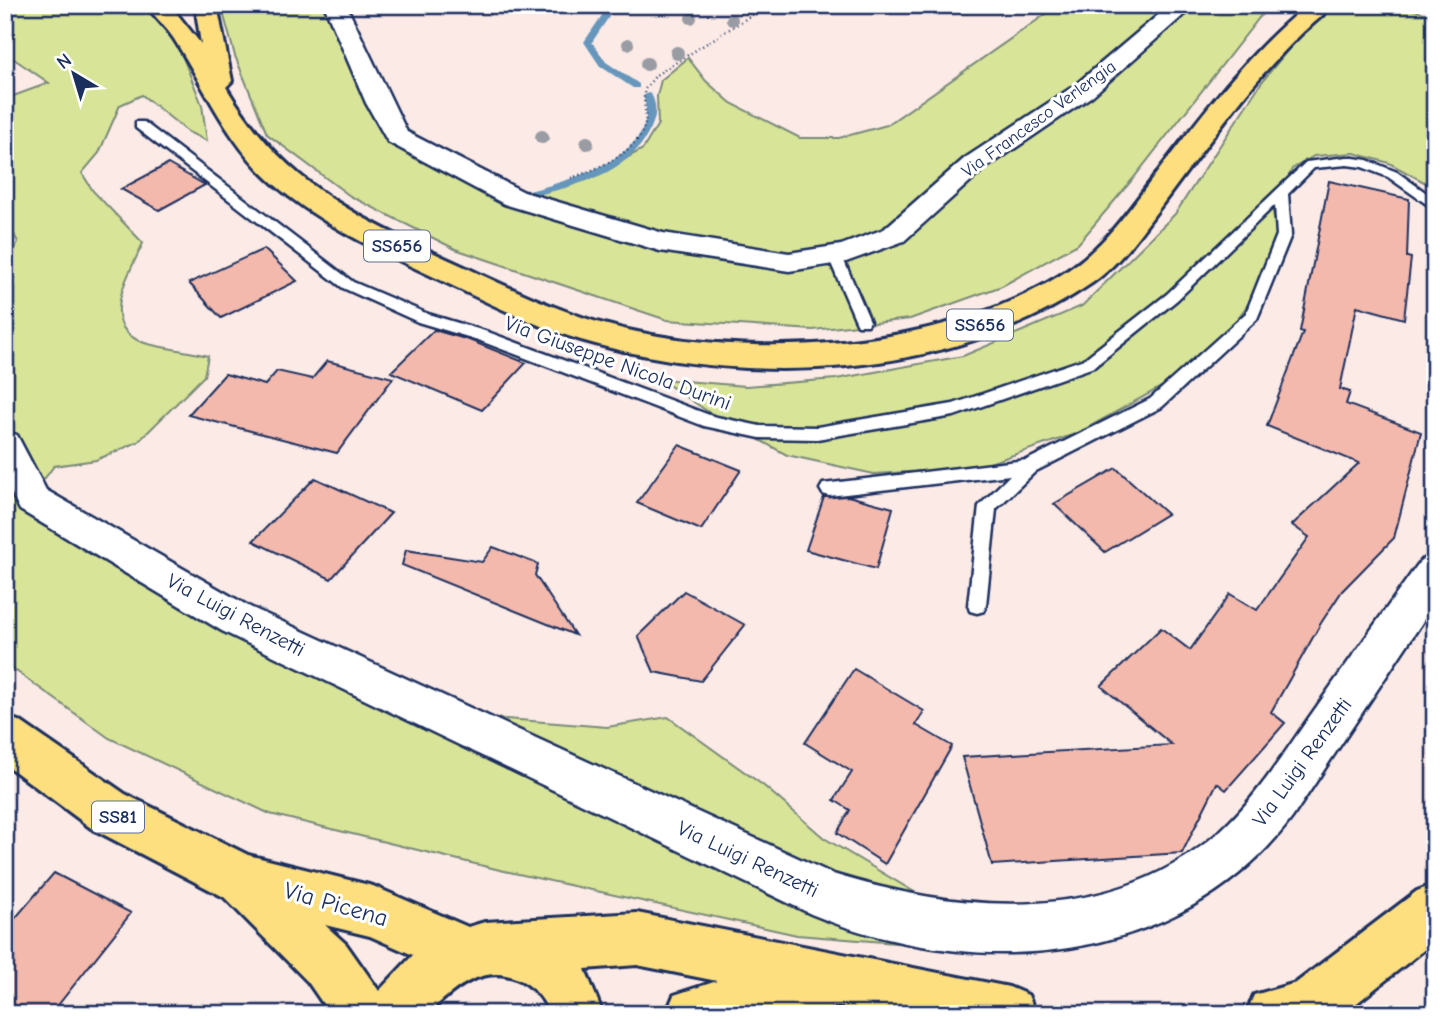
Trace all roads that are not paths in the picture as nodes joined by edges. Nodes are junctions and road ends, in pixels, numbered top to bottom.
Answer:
1 (157, 5) edge
2 (206, 5) edge
3 (335, 5) edge
4 (1184, 5) edge
5 (1289, 5) edge
6 (1321, 5) edge
7 (1247, 75) junction
8 (221, 100) junction
9 (140, 125) dead end
10 (1282, 192) junction
11 (1435, 206) edge
12 (834, 254) junction
13 (863, 321) dead end
14 (5, 444) edge
15 (1030, 467) junction
16 (829, 489) dead end
17 (1435, 571) edge
18 (977, 605) dead end
19 (5, 737) edge
20 (242, 878) junction
21 (1435, 909) edge
22 (487, 950) junction
23 (844, 979) junction
24 (362, 1014) edge
25 (395, 1014) edge
26 (576, 1014) edge
27 (693, 1014) edge
28 (1009, 1014) edge
29 (1273, 1014) edge

1 - 8 main road, SS656
2 - 8 main road, SS656
3 - 12 street, Via Francesco Verlengia
4 - 12 street, Via Francesco Verlengia
5 - 7 main road, SS656
6 - 7 main road, SS656
7 - 8 main road, SS656
9 - 10 lane, Via Giuseppe Nicola Durini
10 - 11 lane, Via Giuseppe Nicola Durini
10 - 15 lane
12 - 13 lane
14 - 17 street, Via Luigi Renzetti
15 - 16 lane
15 - 18 lane
19 - 20 main road, Via Picena / SS81
20 - 22 main road, Via Picena / SS81
20 - 24 main road, Via Picena / SS81
21 - 29 main road
22 - 23 main road
22 - 25 main road
22 - 26 main road, SS81
23 - 27 main road
23 - 28 main road

